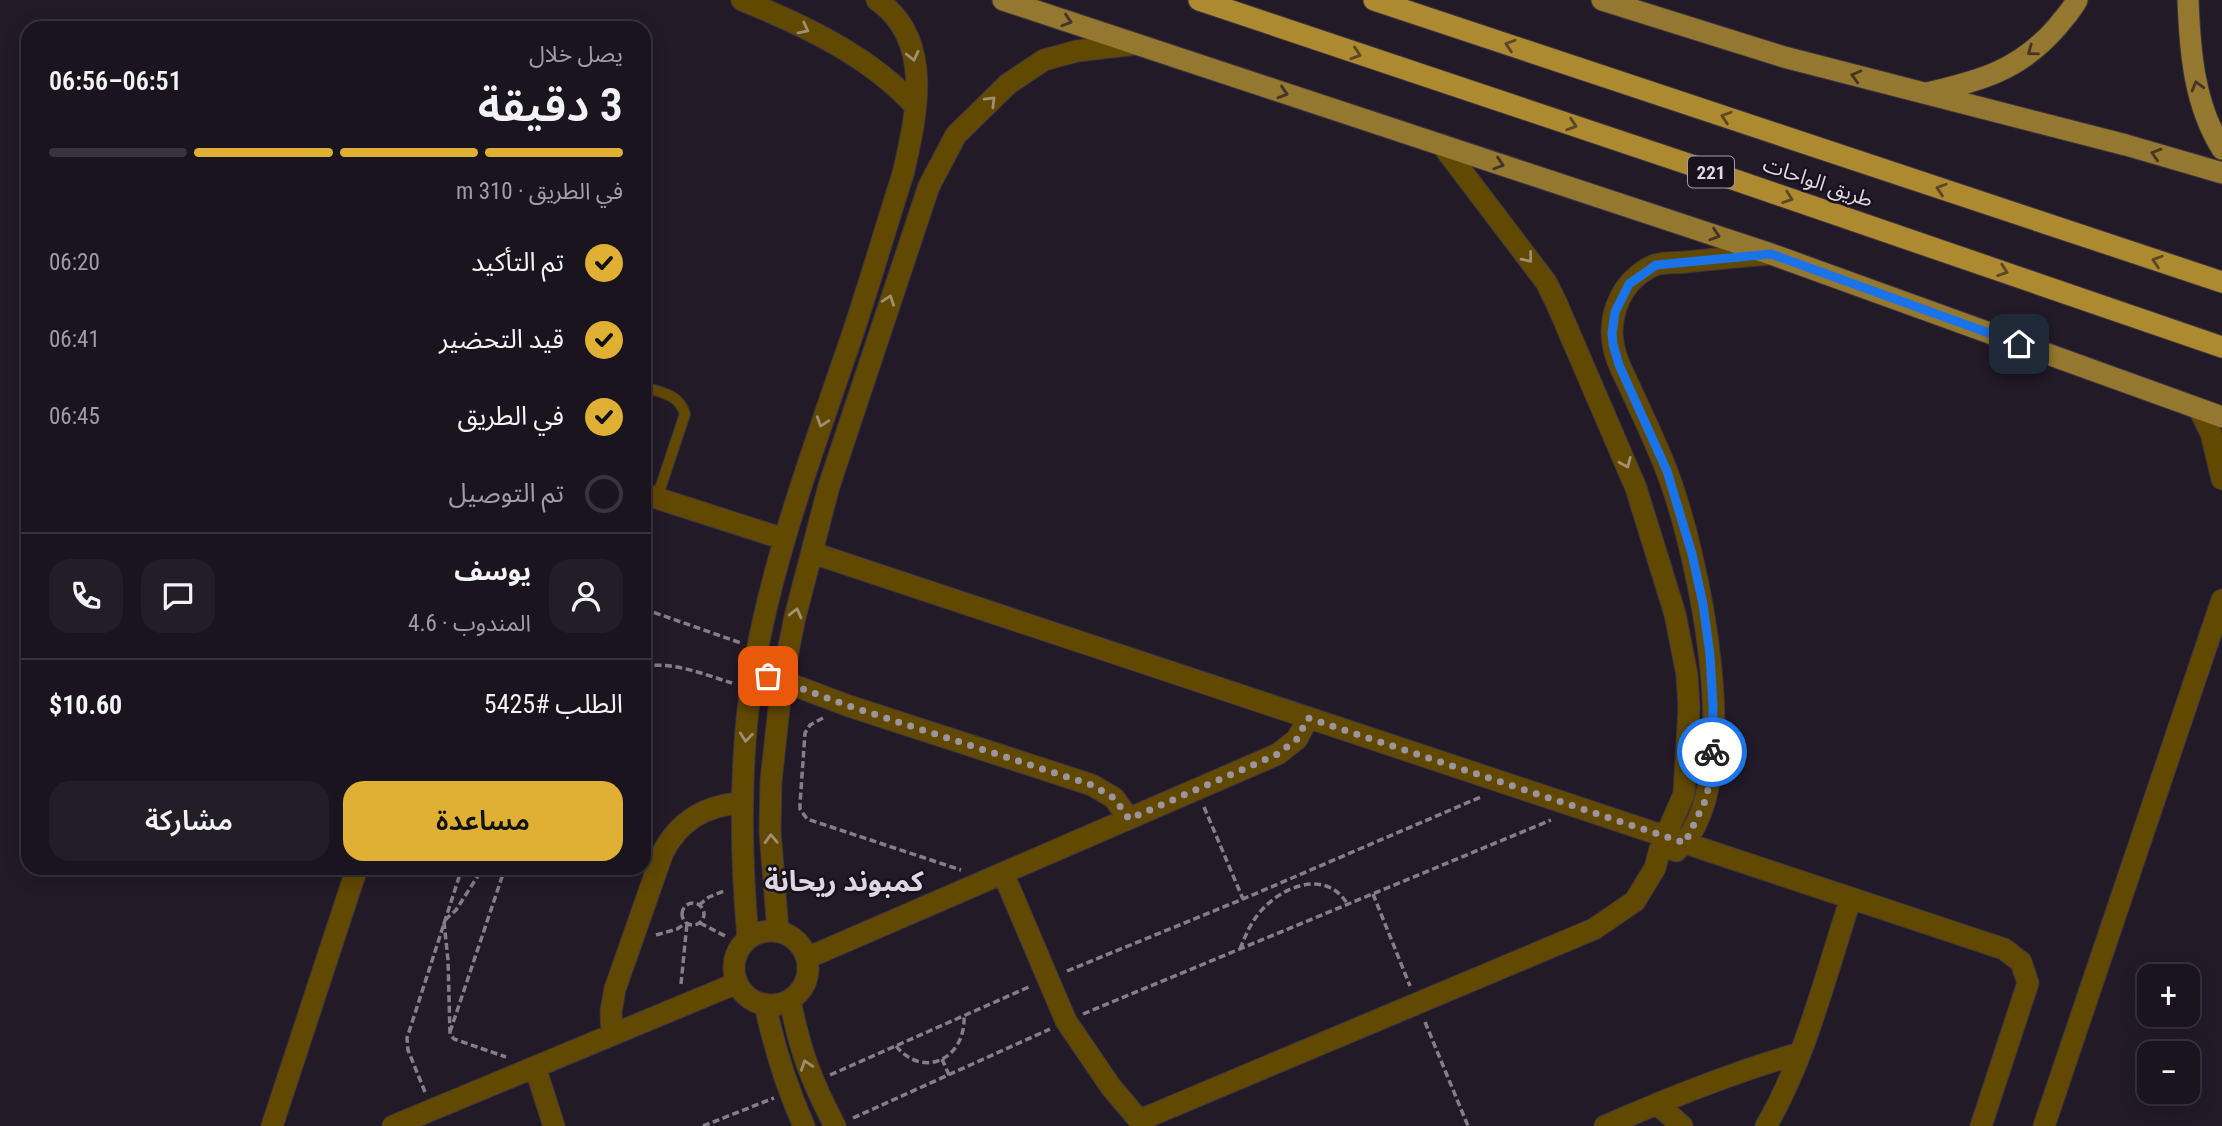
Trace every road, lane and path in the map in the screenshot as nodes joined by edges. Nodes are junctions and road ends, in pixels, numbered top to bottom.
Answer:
1 (742, 0) edge
2 (877, 0) edge
3 (1003, 0) edge
4 (1199, 0) edge
5 (1374, 0) edge
6 (1602, 0) edge
7 (2077, 0) edge
8 (2188, 0) edge
9 (1136, 44) junction
10 (1922, 93) junction
11 (915, 106) junction
12 (1442, 145) junction
13 (2222, 149) edge
14 (2222, 173) edge
15 (1771, 254) junction
16 (2222, 282) edge
17 (851, 339) junction
18 (2222, 346) edge
19 (874, 347) junction
20 (651, 389) edge
21 (2199, 409) junction
22 (2222, 417) edge
23 (803, 478) junction
24 (2222, 479) edge
25 (829, 486) junction
26 (651, 494) edge
27 (651, 496) edge
28 (784, 539) junction
29 (813, 553) junction
30 (2222, 600) edge
31 (651, 611) edge
32 (758, 649) junction
33 (651, 665) edge
34 (1711, 672) junction
35 (1687, 675) junction
36 (752, 680) junction
37 (782, 681) junction
38 (849, 706) junction
39 (1308, 718) junction
40 (1509, 785) junction
41 (1197, 790) junction
42 (742, 803) junction
43 (1579, 808) junction
44 (1129, 819) junction
45 (1675, 840) junction
46 (355, 875) edge
47 (460, 875) edge
48 (478, 875) edge
49 (503, 875) edge
50 (996, 876) junction
51 (1292, 878) junction
52 (1296, 887) junction
53 (744, 892) junction
54 (1373, 894) junction
55 (1851, 898) junction
56 (1243, 899) junction
57 (699, 905) junction
58 (1348, 905) junction
59 (444, 921) junction
60 (687, 923) junction
61 (700, 923) junction
62 (778, 931) junction
63 (635, 932) junction
64 (745, 941) junction
65 (1240, 949) junction
66 (807, 958) junction
67 (1046, 979) junction
68 (737, 983) junction
69 (790, 1000) junction
70 (1417, 1003) junction
71 (765, 1004) junction
72 (679, 1006) junction
73 (964, 1016) junction
74 (1066, 1021) junction
75 (612, 1033) junction
76 (450, 1034) junction
77 (896, 1046) junction
78 (1800, 1053) junction
79 (942, 1059) junction
80 (535, 1067) junction
81 (949, 1074) junction
82 (812, 1083) junction
83 (789, 1092) junction
84 (1657, 1104) junction
85 (432, 1110) junction
86 (841, 1123) edge
87 (1142, 1123) edge
88 (272, 1126) edge
89 (393, 1126) edge
90 (554, 1126) edge
91 (703, 1126) edge
92 (804, 1126) edge
93 (1468, 1126) edge
94 (1605, 1126) edge
95 (1682, 1126) edge
96 (1766, 1126) edge
97 (1981, 1126) edge
98 (2044, 1126) edge

1 -> 11 street
2 -> 11 street
3 -> 9 main road
4 -> 18 highway, طريق الواحات / 221
16 -> 5 highway, طريق الواحات
10 -> 6 main road
7 -> 10 main road
13 -> 8 main road
9 -> 12 main road
19 -> 9 street
14 -> 10 main road
11 - 17 street
12 -> 15 main road
12 -> 35 street
15 - 21 main road
15 - 34 street
17 - 19 street
17 -> 23 street
19 - 25 street
20 - 26 lane
21 - 22 main road
21 - 24 street
23 - 25 street
23 - 28 street
25 - 29 street
27 - 28 street
28 - 32 street
37 -> 29 street
29 - 39 street
30 - 98 street
31 - 32 path
32 - 36 street
33 - 36 path
34 - 35 street
34 - 45 street
35 - 45 street
36 - 37 street
36 -> 42 street
37 - 38 street
62 -> 37 street
38 - 44 street
38 - 50 path
39 - 40 street
39 - 41 street
40 - 43 street
40 - 51 path
41 - 44 street
41 - 56 path
42 - 53 street
42 - 63 street
43 - 45 street
43 - 54 path
44 - 50 street
45 - 55 street
45 - 70 street
46 - 88 street
47 - 59 path
48 - 59 path
49 - 76 path
50 - 66 street
50 - 67 street
51 - 52 path
51 - 56 path
52 - 58 path
52 - 65 path
53 - 57 path
53 - 64 street
54 - 58 path
54 - 70 path
55 - 78 street
55 - 97 street
56 - 67 path
57 - 60 path
57 - 61 path
58 - 65 path
59 - 76 path
59 - 85 path
60 - 61 path
60 - 63 path
60 - 72 path
61 - 64 path
62 - 64 street
62 - 66 street
63 - 75 street
64 - 68 street
65 - 74 path
66 - 69 street
67 - 73 path
67 - 74 street
68 - 71 street
68 - 72 street
69 - 71 street
82 -> 69 street
70 - 87 street
70 - 93 path
71 - 83 street
72 - 75 street
73 - 77 path
73 - 79 path
74 - 81 path
74 - 87 street
75 - 80 street
76 - 80 path
77 - 79 path
77 - 82 path
78 - 84 street
78 - 96 street
79 - 81 path
80 - 85 street
80 - 90 street
81 - 86 path
82 - 86 street
83 - 91 path
83 - 92 street
84 - 94 street
84 - 95 street
85 - 89 street

